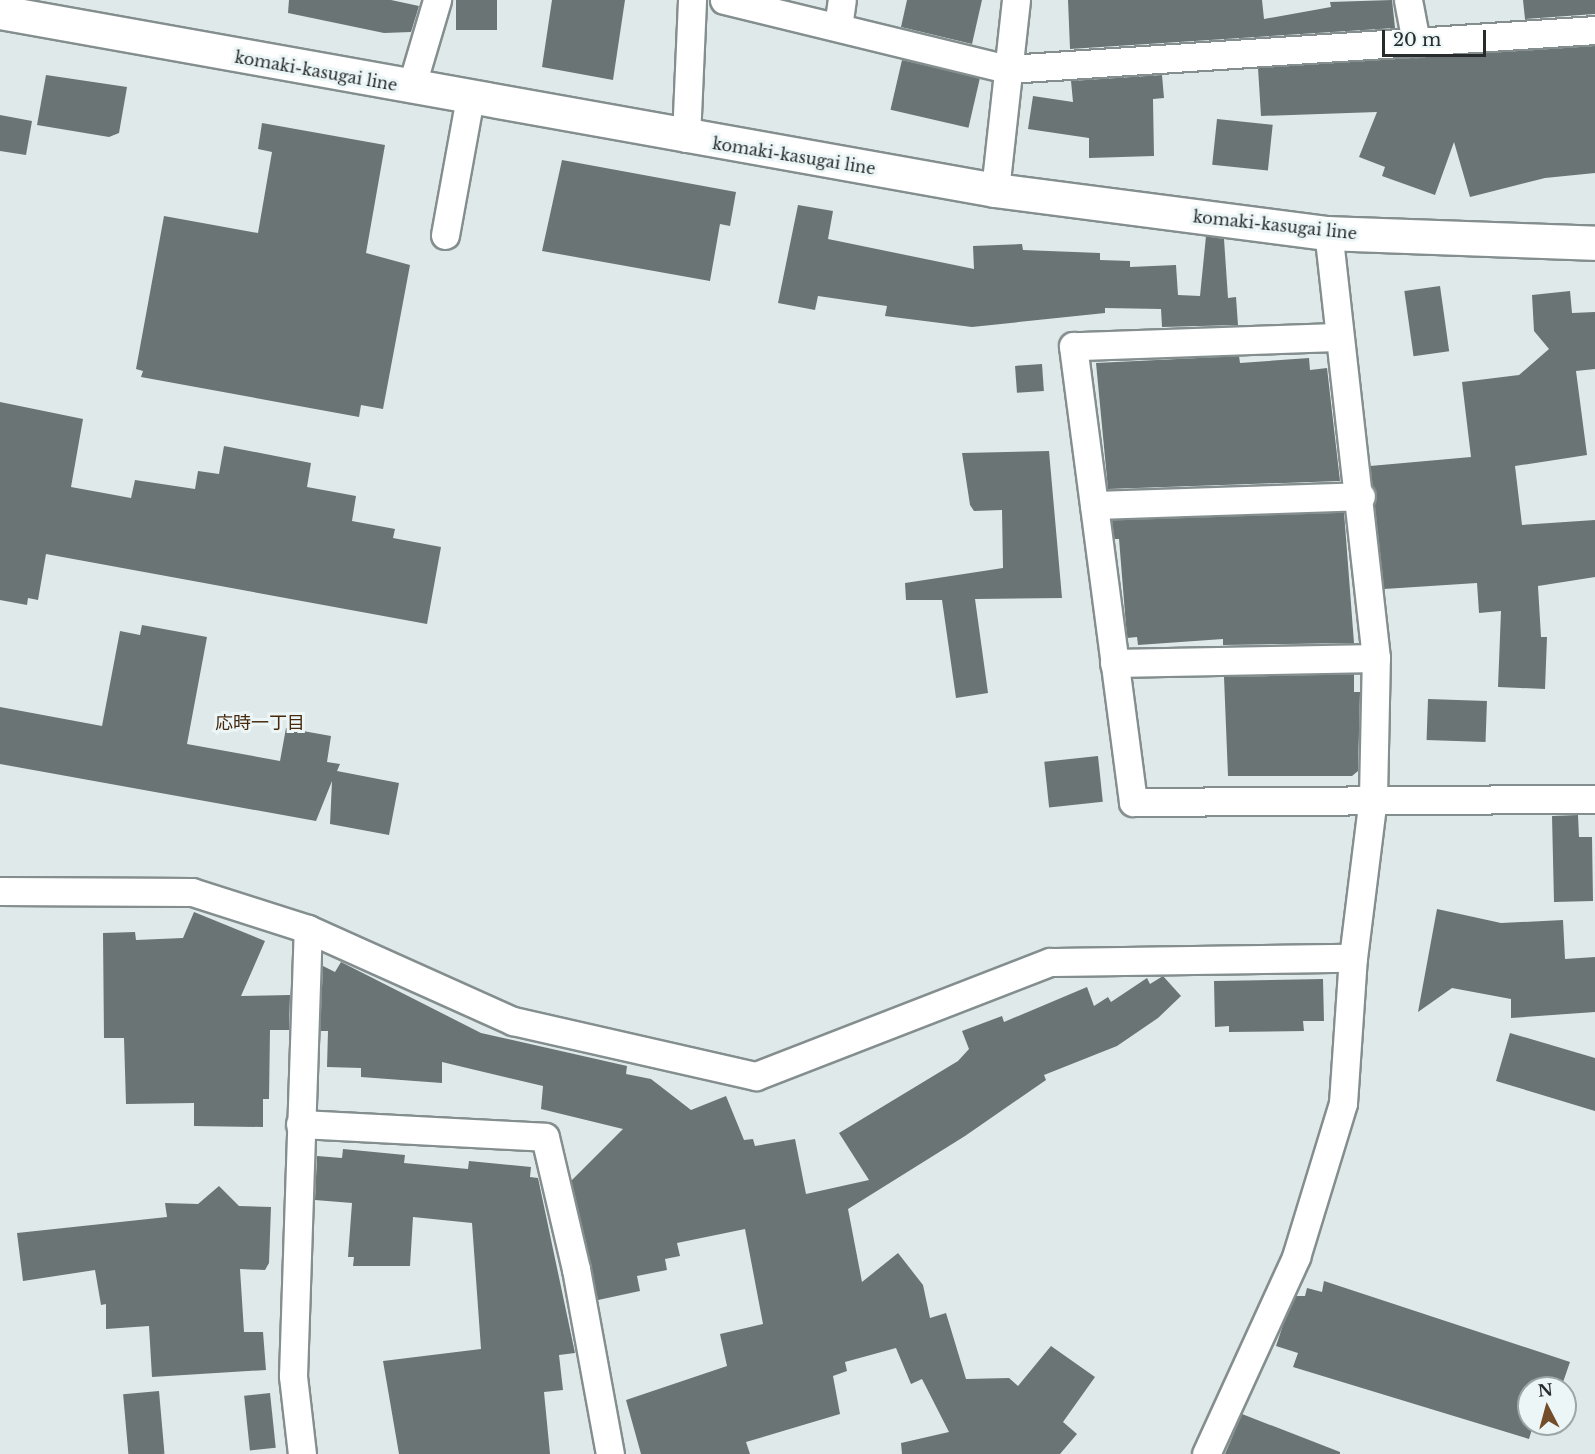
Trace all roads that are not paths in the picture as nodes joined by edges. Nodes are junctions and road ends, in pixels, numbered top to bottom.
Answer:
1 (437, 0) edge
2 (692, 0) edge
3 (724, 0) edge
4 (842, 0) edge
5 (1016, 0) edge
6 (1408, 0) edge
7 (0, 12) edge
8 (838, 27) junction
9 (1595, 30) edge
10 (1416, 42) junction
11 (1008, 69) junction
12 (411, 88) junction
13 (470, 98) junction
14 (686, 138) junction
15 (995, 190) junction
16 (1328, 233) junction
17 (446, 235) dead end
18 (1595, 243) edge
19 (1337, 337) junction
20 (1361, 496) junction
21 (1094, 505) junction
22 (1376, 658) junction
23 (1114, 663) junction
24 (1374, 797) junction
25 (1595, 799) edge
26 (0, 891) edge
27 (308, 929) junction
28 (1353, 958) junction
29 (300, 1124) junction
30 (302, 1454) edge
31 (610, 1454) edge
32 (1206, 1454) edge

1 - 12 street
2 - 14 street
3 - 8 street
4 - 8 street
5 - 11 street
6 - 10 street
7 - 12 main road, komaki-kasugai line
8 - 11 street
9 - 10 street
10 - 11 street
11 - 15 street
12 - 13 main road, komaki-kasugai line
13 - 14 main road, komaki-kasugai line
13 - 17 street
14 - 15 main road, komaki-kasugai line
15 - 16 main road, komaki-kasugai line
16 - 18 main road, komaki-kasugai line
16 - 19 street
19 - 20 street
19 - 21 street
20 - 21 street
20 - 22 street
21 - 23 street
22 - 23 street
22 - 24 street
23 - 24 street
24 - 25 street
24 - 28 street
26 - 27 street
27 - 28 street
27 - 29 street
28 - 32 street
29 - 30 street
29 - 31 street

